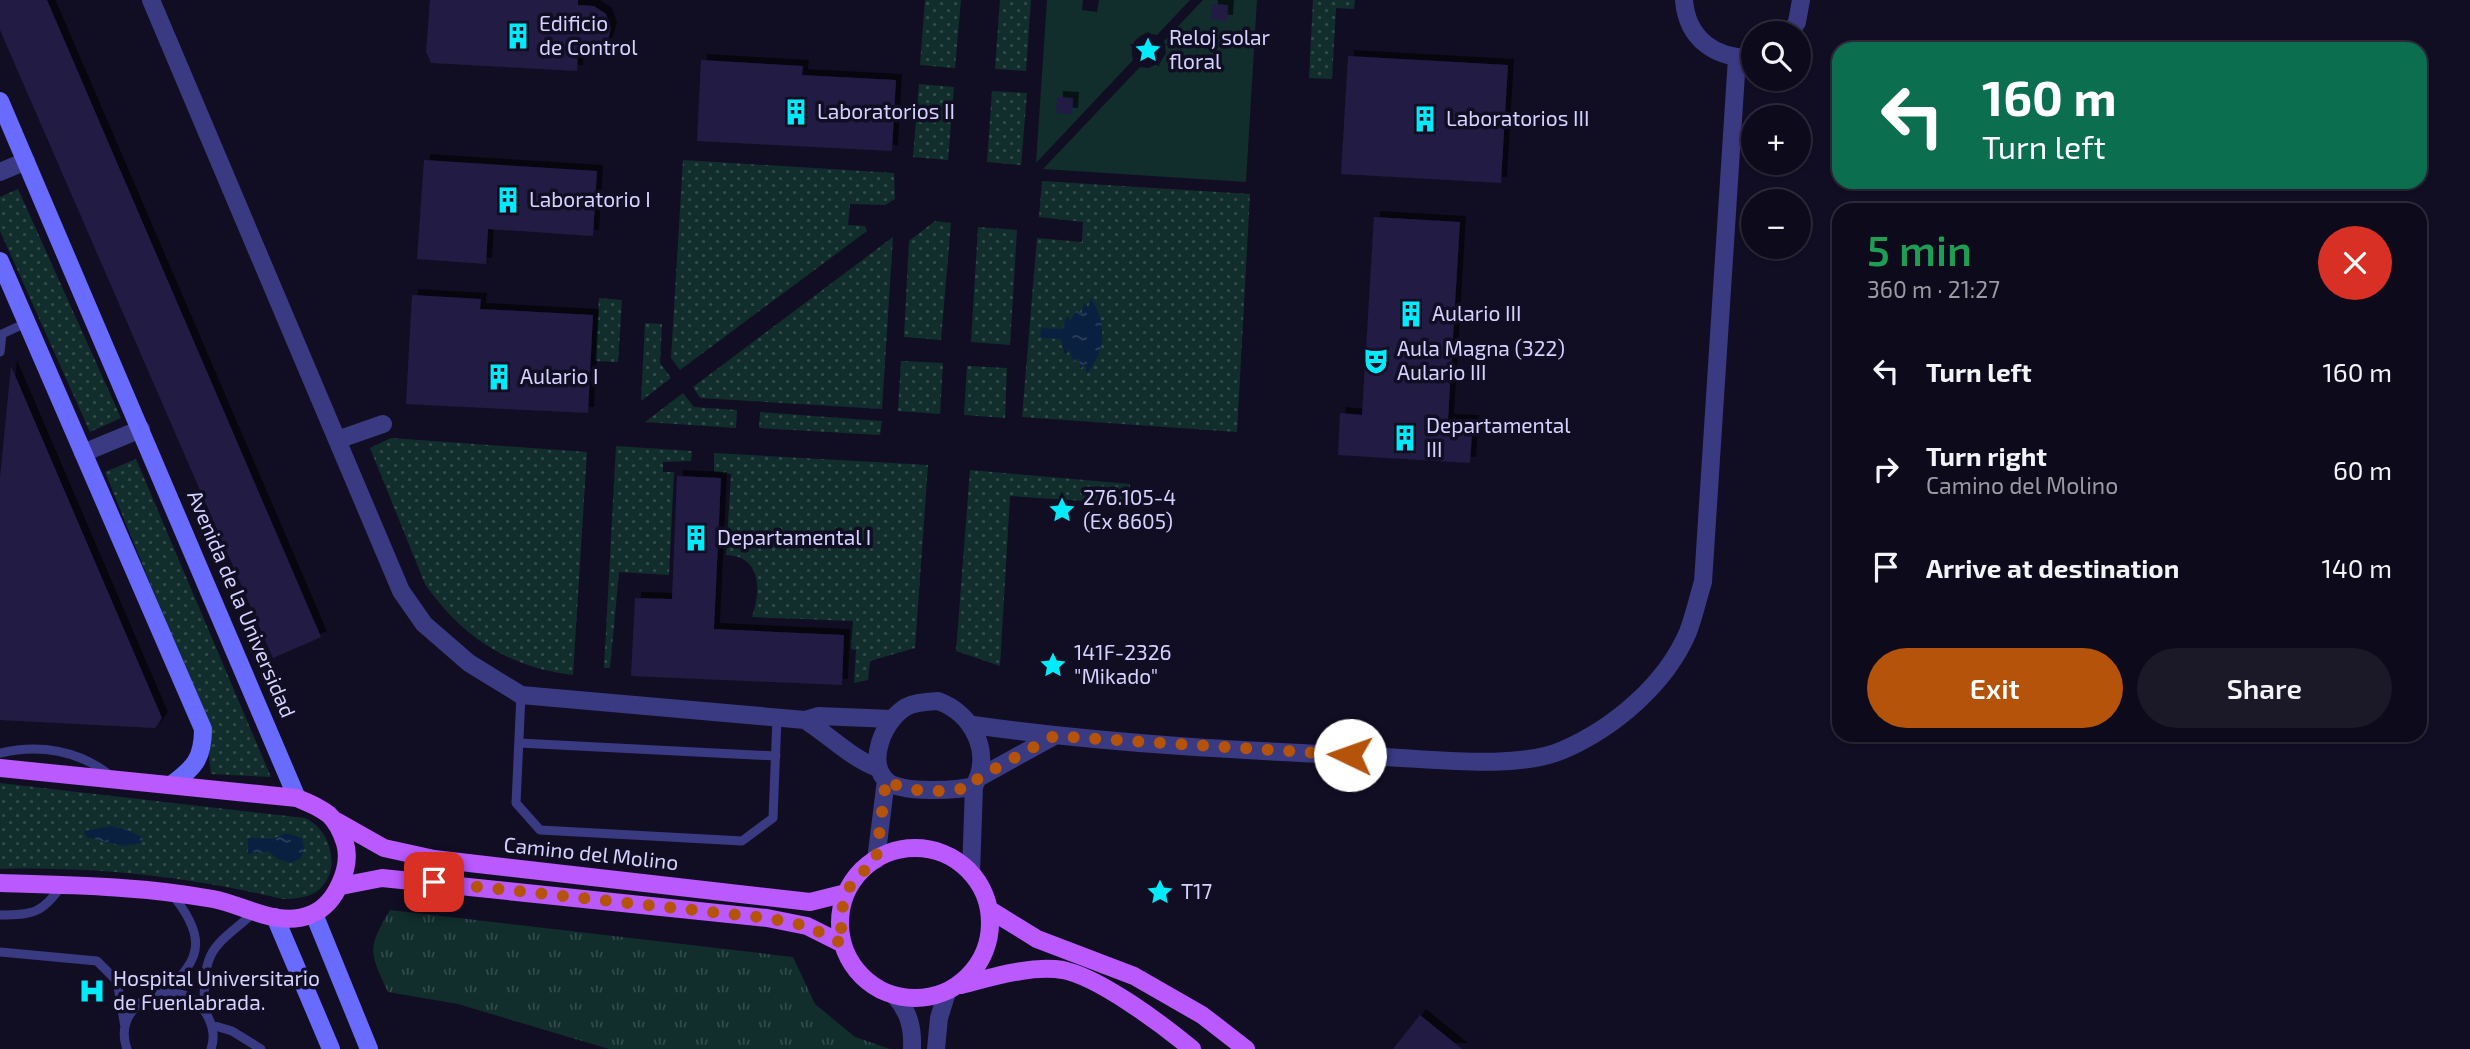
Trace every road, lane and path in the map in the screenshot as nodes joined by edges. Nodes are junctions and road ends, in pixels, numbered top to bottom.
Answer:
1 (151, 0) edge
2 (1684, 0) edge
3 (1801, 0) edge
4 (1797, 21) edge
5 (1741, 57) edge
6 (1742, 91) edge
7 (0, 101) edge
8 (26, 161) junction
9 (0, 172) edge
10 (0, 261) edge
11 (26, 323) junction
12 (0, 352) edge
13 (383, 424) dead end
14 (141, 429) junction
15 (337, 440) junction
16 (83, 453) junction
17 (521, 695) junction
18 (777, 718) junction
19 (892, 719) junction
20 (805, 720) junction
21 (973, 726) junction
22 (1054, 736) junction
23 (519, 743) junction
24 (0, 754) edge
25 (776, 757) junction
26 (0, 768) edge
27 (882, 774) junction
28 (115, 779) junction
29 (976, 782) junction
30 (171, 785) junction
31 (298, 798) junction
32 (338, 822) junction
33 (876, 860) junction
34 (971, 873) junction
35 (0, 883) edge
36 (62, 885) junction
37 (341, 886) junction
38 (170, 892) junction
39 (846, 893) junction
40 (990, 910) junction
41 (255, 912) junction
42 (314, 914) junction
43 (0, 915) edge
44 (275, 918) junction
45 (843, 944) junction
46 (0, 952) edge
47 (952, 989) junction
48 (164, 991) junction
49 (895, 996) junction
50 (204, 1008) junction
51 (212, 1026) junction
52 (125, 1027) junction
53 (127, 1049) edge
54 (211, 1049) edge
55 (261, 1049) edge
56 (331, 1049) edge
57 (369, 1049) edge
58 (912, 1049) edge
59 (936, 1049) edge
60 (1192, 1049) edge
61 (1246, 1049) edge

1 - 15 street
2 - 5 street
3 - 4 street
6 - 22 street
7 - 8 main road, Avenida de la Universidad
8 - 9 street
8 - 14 main road, Avenida de la Universidad
10 - 11 main road
11 - 12 lane
11 - 16 main road
13 - 15 street
14 - 16 street
14 - 31 main road, Avenida de la Universidad
15 - 17 street
16 - 30 main road
17 - 18 street
17 - 23 lane
18 - 20 street
18 - 25 lane
19 - 20 street
19 - 21 street
19 - 27 street
20 - 27 street
21 - 22 street
21 - 29 street
22 - 29 street
23 - 25 lane
23 - 25 lane
24 - 28 lane
26 - 28 main road
27 - 29 street
27 - 33 street
28 - 30 main road
29 - 34 street
30 - 31 main road
31 - 32 main road, Camino del Molino
32 - 37 main road
32 - 39 main road, Camino del Molino
33 - 34 main road
33 - 39 main road
34 - 40 main road
35 - 36 main road
36 - 38 main road
36 - 43 lane
37 - 42 main road
37 - 45 main road
38 - 41 main road
38 - 48 lane
39 - 45 main road
40 - 47 main road
40 - 61 main road
41 - 44 main road
41 - 50 lane
42 - 44 main road
42 - 57 main road
44 - 56 main road
45 - 49 main road
46 - 52 lane
47 - 49 main road
47 - 59 street
47 - 60 main road
48 - 50 lane
48 - 52 lane
49 - 58 street
50 - 51 lane
51 - 54 lane
51 - 55 lane
52 - 53 lane

